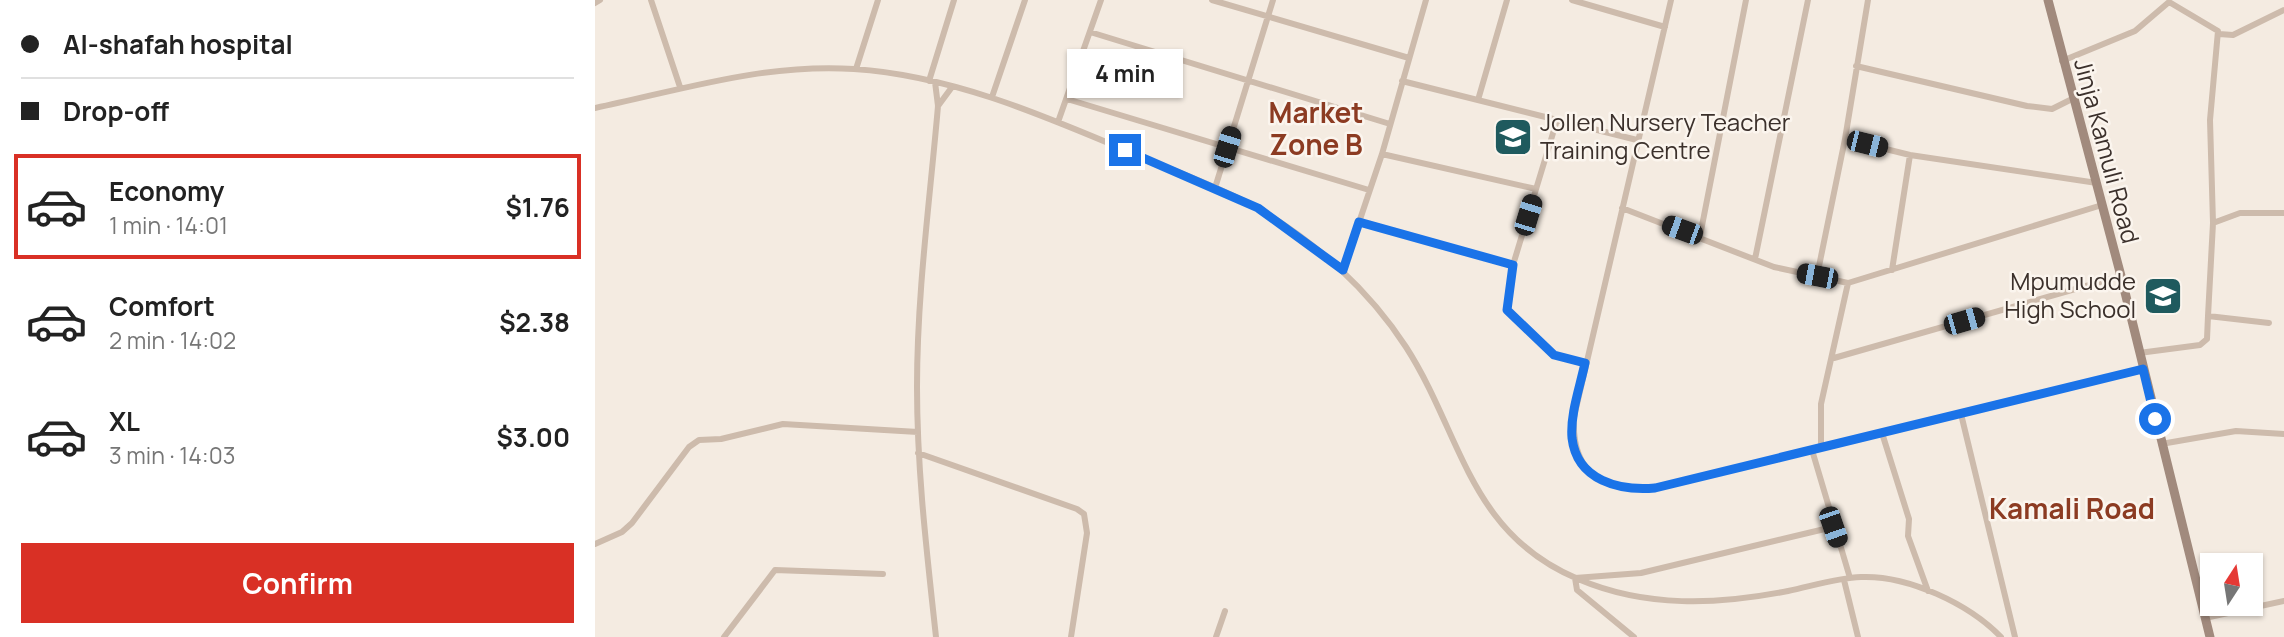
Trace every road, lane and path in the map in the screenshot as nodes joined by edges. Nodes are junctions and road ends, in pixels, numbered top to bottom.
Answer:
1 (600, 0) edge
2 (652, 0) edge
3 (878, 0) edge
4 (954, 0) edge
5 (1024, 0) edge
6 (1101, 0) edge
7 (1212, 0) edge
8 (1273, 0) edge
9 (1426, 0) edge
10 (1507, 0) edge
11 (1572, 0) edge
12 (1671, 0) edge
13 (1746, 0) edge
14 (1808, 0) edge
15 (1868, 0) edge
16 (2048, 0) edge
17 (595, 3) edge
18 (2284, 10) edge
19 (1268, 17) junction
20 (1665, 27) junction
21 (1090, 32) junction
22 (2219, 34) junction
23 (1409, 58) junction
24 (2062, 61) junction
25 (1856, 66) junction
26 (856, 69) junction
27 (1248, 79) junction
28 (1402, 81) junction
29 (932, 82) junction
30 (680, 87) junction
31 (952, 87) junction
32 (992, 97) junction
33 (1067, 99) junction
34 (2072, 99) junction
35 (1478, 100) junction
36 (938, 106) junction
37 (595, 108) edge
38 (1557, 120) junction
39 (1058, 122) junction
40 (1390, 124) junction
41 (1845, 139) junction
42 (1637, 140) junction
43 (1227, 147) junction
44 (1382, 154) junction
45 (1910, 155) junction
46 (2097, 183) junction
47 (1215, 188) junction
48 (1536, 189) junction
49 (1369, 190) junction
50 (2102, 205) junction
51 (1622, 208) junction
52 (2284, 213) edge
53 (1359, 222) junction
54 (2213, 223) junction
55 (1700, 236) junction
56 (1755, 259) junction
57 (1513, 265) junction
58 (1343, 270) junction
59 (1892, 271) junction
60 (1817, 276) junction
61 (2121, 276) junction
62 (1848, 283) junction
63 (2208, 316) junction
64 (2269, 323) dead end
65 (2139, 353) junction
66 (1834, 358) junction
67 (1585, 363) junction
68 (2143, 369) junction
69 (1961, 414) junction
70 (918, 432) junction
71 (1882, 433) junction
72 (2284, 434) edge
73 (2161, 444) junction
74 (1821, 448) junction
75 (1812, 450) junction
76 (918, 453) junction
77 (1833, 527) junction
78 (595, 544) edge
79 (883, 574) dead end
80 (1575, 579) junction
81 (1847, 579) junction
82 (1928, 591) junction
83 (2284, 601) edge
84 (1225, 611) dead end
85 (2205, 618) junction
86 (724, 637) edge
87 (936, 637) edge
88 (1071, 637) edge
89 (1216, 637) edge
90 (1634, 637) edge
91 (1859, 637) edge
92 (2001, 637) edge
93 (2015, 637) edge
94 (2210, 637) edge

1 - 17 street
2 - 30 street
3 - 26 street
4 - 29 street
5 - 32 street
6 - 21 street
7 - 19 street
8 - 19 street
9 - 23 street
10 - 35 street
11 - 20 street
12 - 20 street
13 - 55 street
14 - 56 street
15 - 25 street
16 - 24 main road, Jinja Kamuli Road
18 - 22 street
19 - 23 street
19 - 27 street
20 - 42 street
21 - 27 street
21 - 33 street
22 - 24 street
22 - 54 street
23 - 28 street
24 - 34 main road, Jinja Kamuli Road
25 - 34 street
25 - 41 street
26 - 29 street
26 - 30 street
27 - 40 street
27 - 43 street
28 - 35 street
28 - 40 street
29 - 31 street
29 - 36 street
30 - 37 street
31 - 32 street
31 - 36 street
32 - 39 street
33 - 39 street
33 - 43 street
34 - 46 main road, Jinja Kamuli Road
35 - 38 street
36 - 70 street
38 - 42 street
38 - 48 street
39 - 47 street
40 - 44 street
41 - 45 street
41 - 60 street
42 - 51 street
43 - 47 street
43 - 49 street
44 - 48 street
44 - 49 street
45 - 46 street
45 - 59 street
46 - 50 main road, Jinja Kamuli Road
47 - 58 street
48 - 57 street
49 - 53 street
50 - 59 street
50 - 61 main road, Jinja Kamuli Road
51 - 55 street
51 - 67 street
52 - 54 street
53 - 57 street
53 - 58 street
54 - 63 street
55 - 56 street
56 - 60 street
57 - 67 street
58 - 80 street
59 - 62 street
60 - 62 street
61 - 65 main road, Jinja Kamuli Road
61 - 66 street
62 - 66 street
63 - 64 street
63 - 65 street
65 - 68 main road, Jinja Kamuli Road
66 - 74 street
67 - 75 street
68 - 69 street
68 - 73 main road, Jinja Kamuli Road
69 - 71 street
69 - 93 street
70 - 76 street
70 - 78 street
71 - 74 street
71 - 82 street
72 - 73 street
73 - 85 main road, Jinja Kamuli Road
74 - 75 street
75 - 77 street
76 - 87 street
76 - 88 street
77 - 80 street
77 - 81 street
79 - 86 street
80 - 81 street
80 - 90 street
81 - 82 street
81 - 91 street
82 - 92 street
83 - 85 street
84 - 89 street
85 - 94 main road, Jinja Kamuli Road

